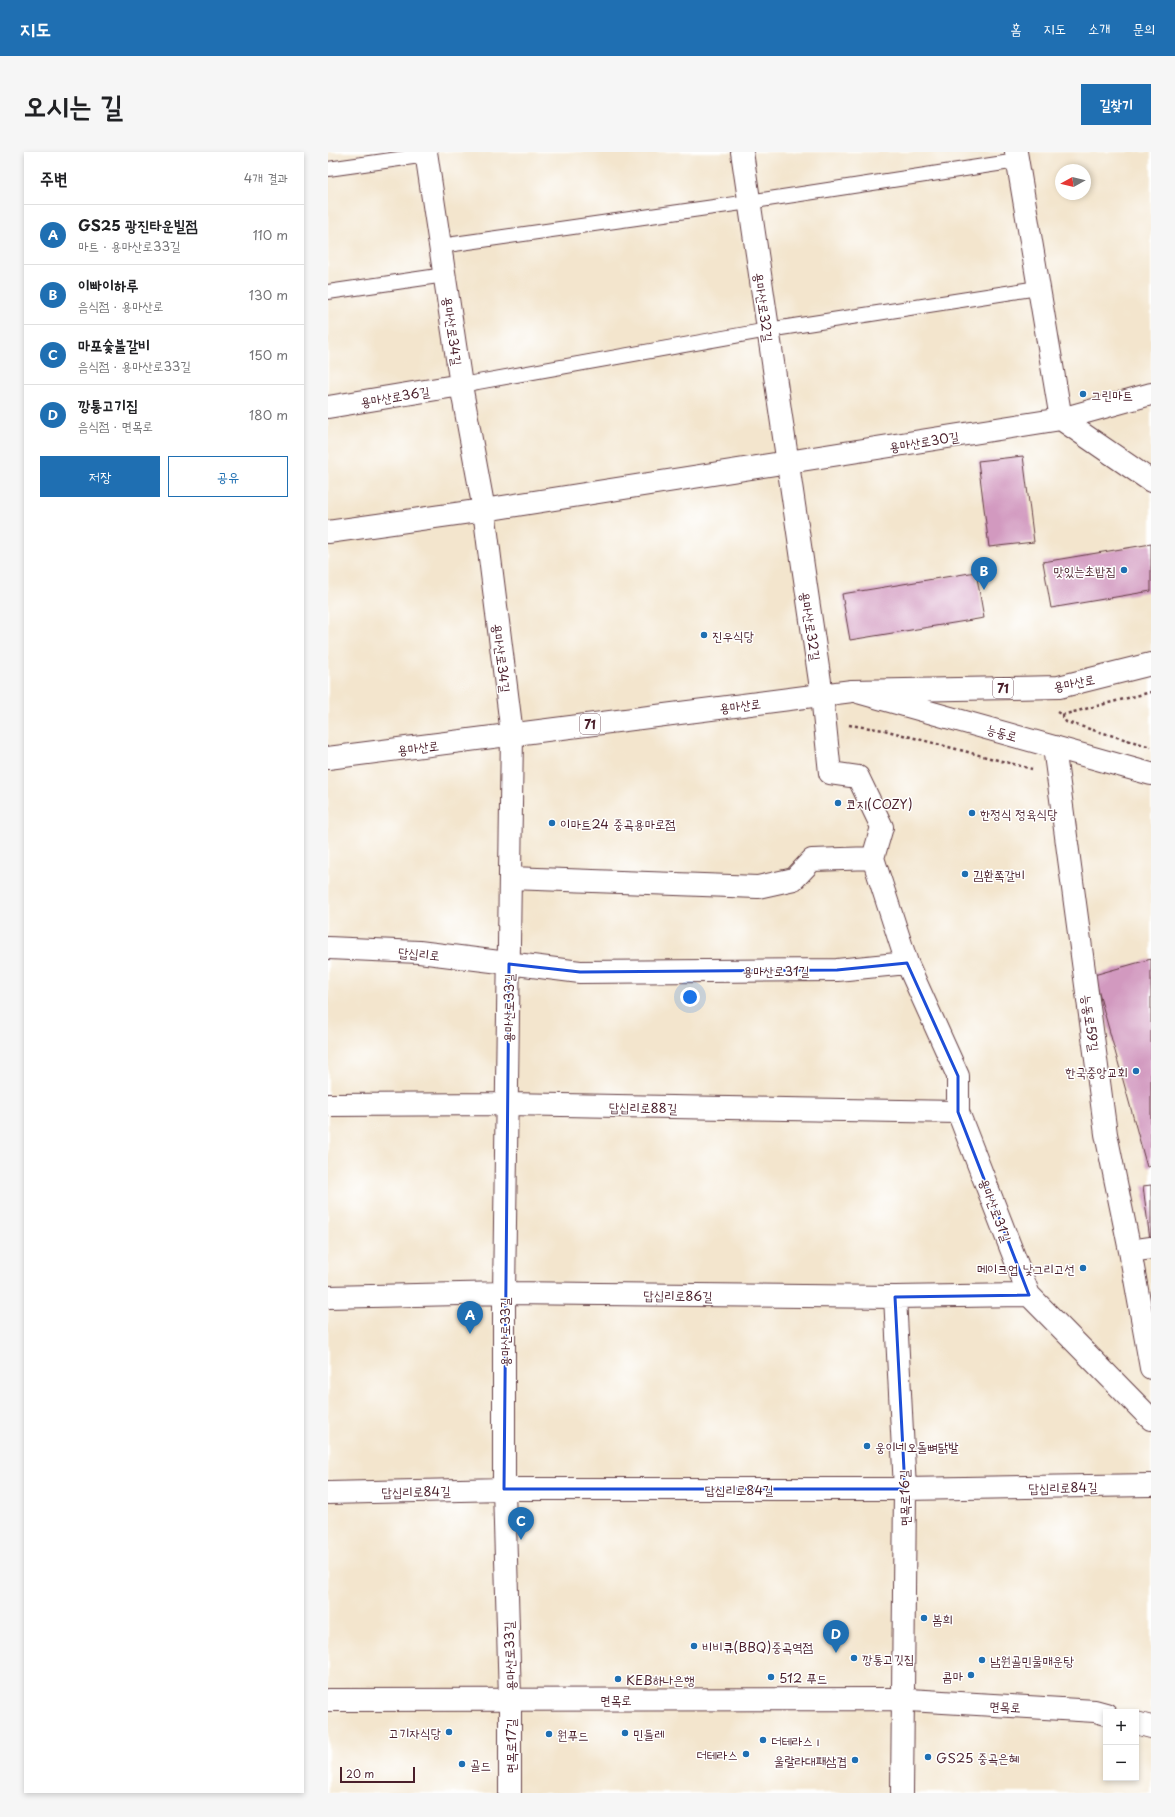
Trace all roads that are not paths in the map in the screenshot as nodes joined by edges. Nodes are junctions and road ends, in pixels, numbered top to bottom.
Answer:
1 (742, 152) edge
2 (427, 153) edge
3 (1016, 157) edge
4 (328, 170) edge
5 (749, 202) junction
6 (440, 246) junction
7 (445, 275) junction
8 (1038, 288) junction
9 (328, 292) edge
10 (768, 330) junction
11 (461, 385) junction
12 (1151, 394) edge
13 (328, 407) edge
14 (1061, 419) junction
15 (787, 462) junction
16 (1151, 481) edge
17 (484, 510) junction
18 (328, 532) edge
19 (1151, 664) edge
20 (852, 691) junction
21 (822, 695) junction
22 (512, 734) junction
23 (1054, 747) junction
24 (328, 758) edge
25 (1151, 774) edge
26 (873, 858) junction
27 (510, 878) junction
28 (328, 948) edge
29 (907, 963) junction
30 (509, 964) junction
31 (692, 970) joint
32 (507, 1104) junction
33 (328, 1105) edge
34 (958, 1112) junction
35 (1141, 1249) edge
36 (504, 1293) junction
37 (1029, 1295) junction
38 (328, 1297) edge
39 (895, 1297) junction
40 (1151, 1368) edge
41 (1151, 1419) edge
42 (1151, 1485) edge
43 (504, 1489) junction
44 (905, 1489) junction
45 (328, 1493) edge
46 (510, 1699) junction
47 (328, 1700) edge
48 (903, 1700) junction
49 (1103, 1713) edge
50 (1139, 1724) edge
51 (1151, 1727) edge
52 (510, 1793) edge
53 (902, 1793) edge

1 - 5 street, 용마산로32길
2 - 4 lane
2 - 6 street, 용마산로34길
3 - 5 lane
3 - 8 street
5 - 6 lane
5 - 10 street, 용마산로32길
6 - 7 street, 용마산로34길
7 - 9 lane
7 - 11 street, 용마산로34길
8 - 10 lane
8 - 14 street
10 - 11 lane
10 - 15 street, 용마산로32길
11 - 13 street, 용마산로36길
11 - 17 street, 용마산로34길
12 - 14 street, 용마산로30길
14 - 15 street, 용마산로30길
14 - 16 street
15 - 17 street
15 - 21 street, 용마산로32길
17 - 18 street
17 - 22 street, 용마산로34길
19 - 20 street, 용마산로 / 71
20 - 21 street, 용마산로 / 71
20 - 23 street, 능동로
21 - 22 street, 용마산로 / 71
21 - 26 street
22 - 24 street, 용마산로 / 71
22 - 27 street, 용마산로33길
23 - 25 street, 능동로
23 - 35 street, 능동로59길
26 - 27 street
26 - 29 street, 용마산로31길
27 - 30 street, 용마산로33길
28 - 30 street, 답십리로
29 - 31 street, 용마산로31길
29 - 34 street, 용마산로31길
30 - 31 street, 용마산로33길
30 - 32 street, 용마산로33길
32 - 33 street, 답십리로88길
32 - 34 street, 답십리로88길
32 - 36 street, 용마산로33길
34 - 37 street, 용마산로31길
35 - 40 street, 능동로59길
36 - 38 street, 답십리로86길
36 - 39 street, 답십리로86길
36 - 43 street, 용마산로33길
37 - 39 street, 답십리로86길
37 - 41 street, 용마산로31길
39 - 44 street, 면목로16길
42 - 44 street, 답십리로84길
43 - 44 street, 답십리로84길
43 - 45 street, 답십리로84길
43 - 46 street, 용마산로33길
44 - 48 street, 면목로16길
46 - 47 street, 면목로
46 - 48 street, 면목로
46 - 52 street, 면목로17길
48 - 49 street, 면목로
48 - 53 street
50 - 51 street

